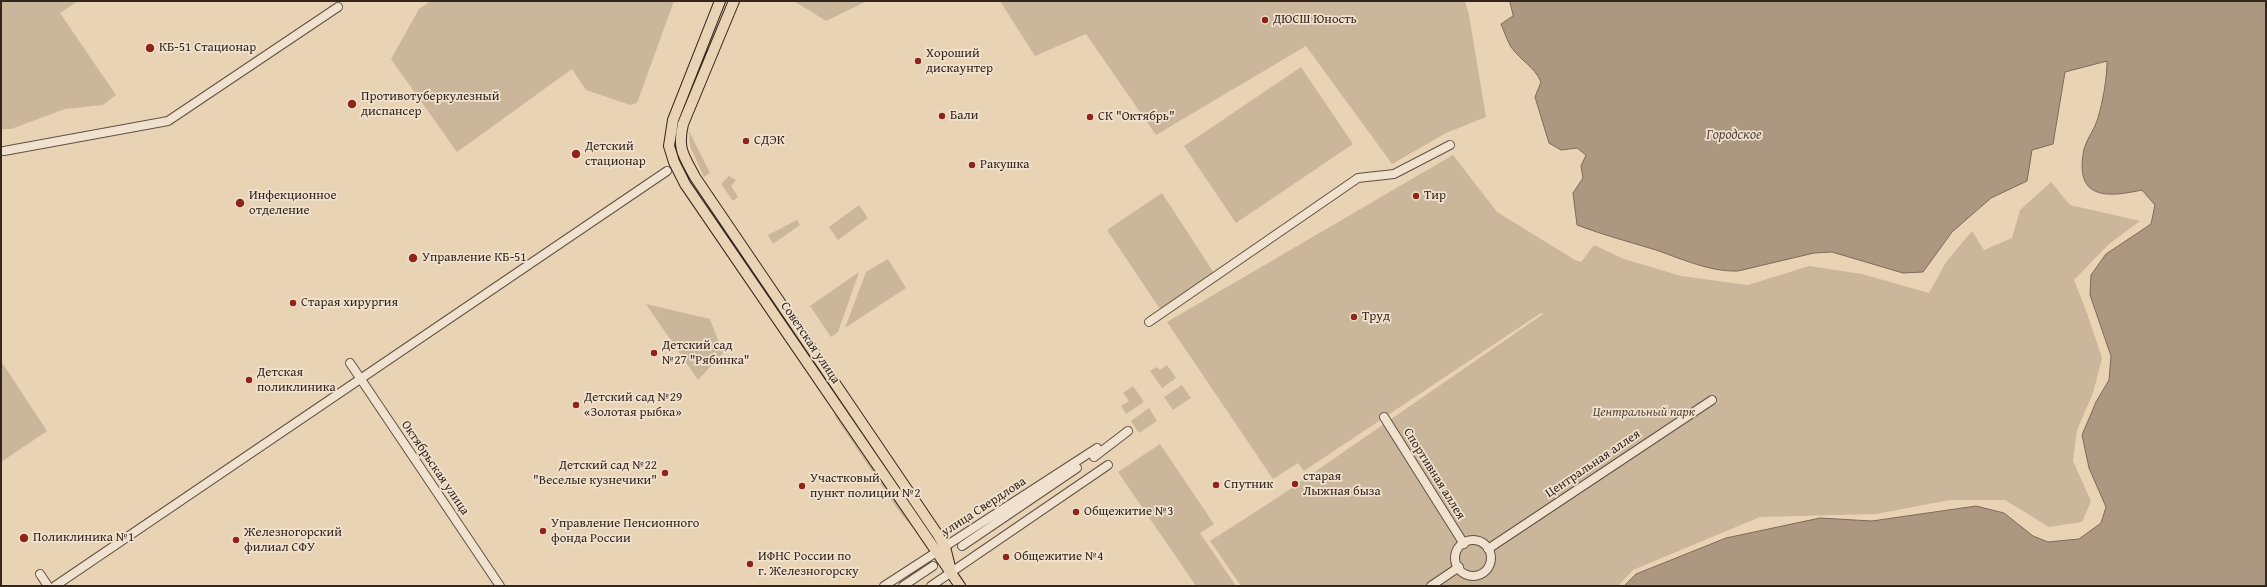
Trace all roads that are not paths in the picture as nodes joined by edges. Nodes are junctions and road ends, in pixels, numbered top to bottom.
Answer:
1 (720, 1) edge
2 (734, 1) edge
3 (338, 7) dead end
4 (1450, 145) dead end
5 (665, 147) junction
6 (682, 149) junction
7 (4, 151) dead end
8 (667, 171) dead end
9 (695, 177) junction
10 (686, 184) junction
11 (1149, 322) dead end
12 (350, 363) dead end
13 (360, 379) junction
14 (1712, 400) dead end
15 (1384, 417) dead end
16 (1128, 431) dead end
17 (1097, 448) dead end
18 (1108, 465) dead end
19 (1464, 544) junction
20 (962, 546) dead end
21 (941, 549) junction
22 (1488, 549) junction
23 (933, 566) dead end
24 (1459, 567) junction
25 (951, 573) junction
26 (40, 574) dead end
27 (48, 586) edge
28 (55, 586) edge
29 (500, 586) edge
30 (884, 586) edge
31 (903, 586) edge
32 (931, 586) edge
33 (960, 586) edge
34 (1431, 586) edge

1 - 5 main road, Советская улица
2 - 6 main road, Советская улица
3 - 7 street
4 - 11 street
5 - 6 main road
5 - 10 main road, Советская улица
6 - 9 main road, Советская улица
8 - 13 street
9 - 10 main road
9 - 21 main road, Советская улица
10 - 21 main road, Советская улица
12 - 13 street, Октябрьская улица
13 - 28 street
13 - 29 street, Октябрьская улица
14 - 22 street, Центральная аллея
15 - 19 street, Спортивная аллея
16 - 20 street
17 - 21 street, улица Свердлова
18 - 25 street
19 - 22 street
19 - 24 street
21 - 25 main road, Советская улица
21 - 30 street, улица Свердлова
22 - 24 street
23 - 31 street
24 - 34 street
25 - 32 street
25 - 33 main road, Советская улица
26 - 27 street

